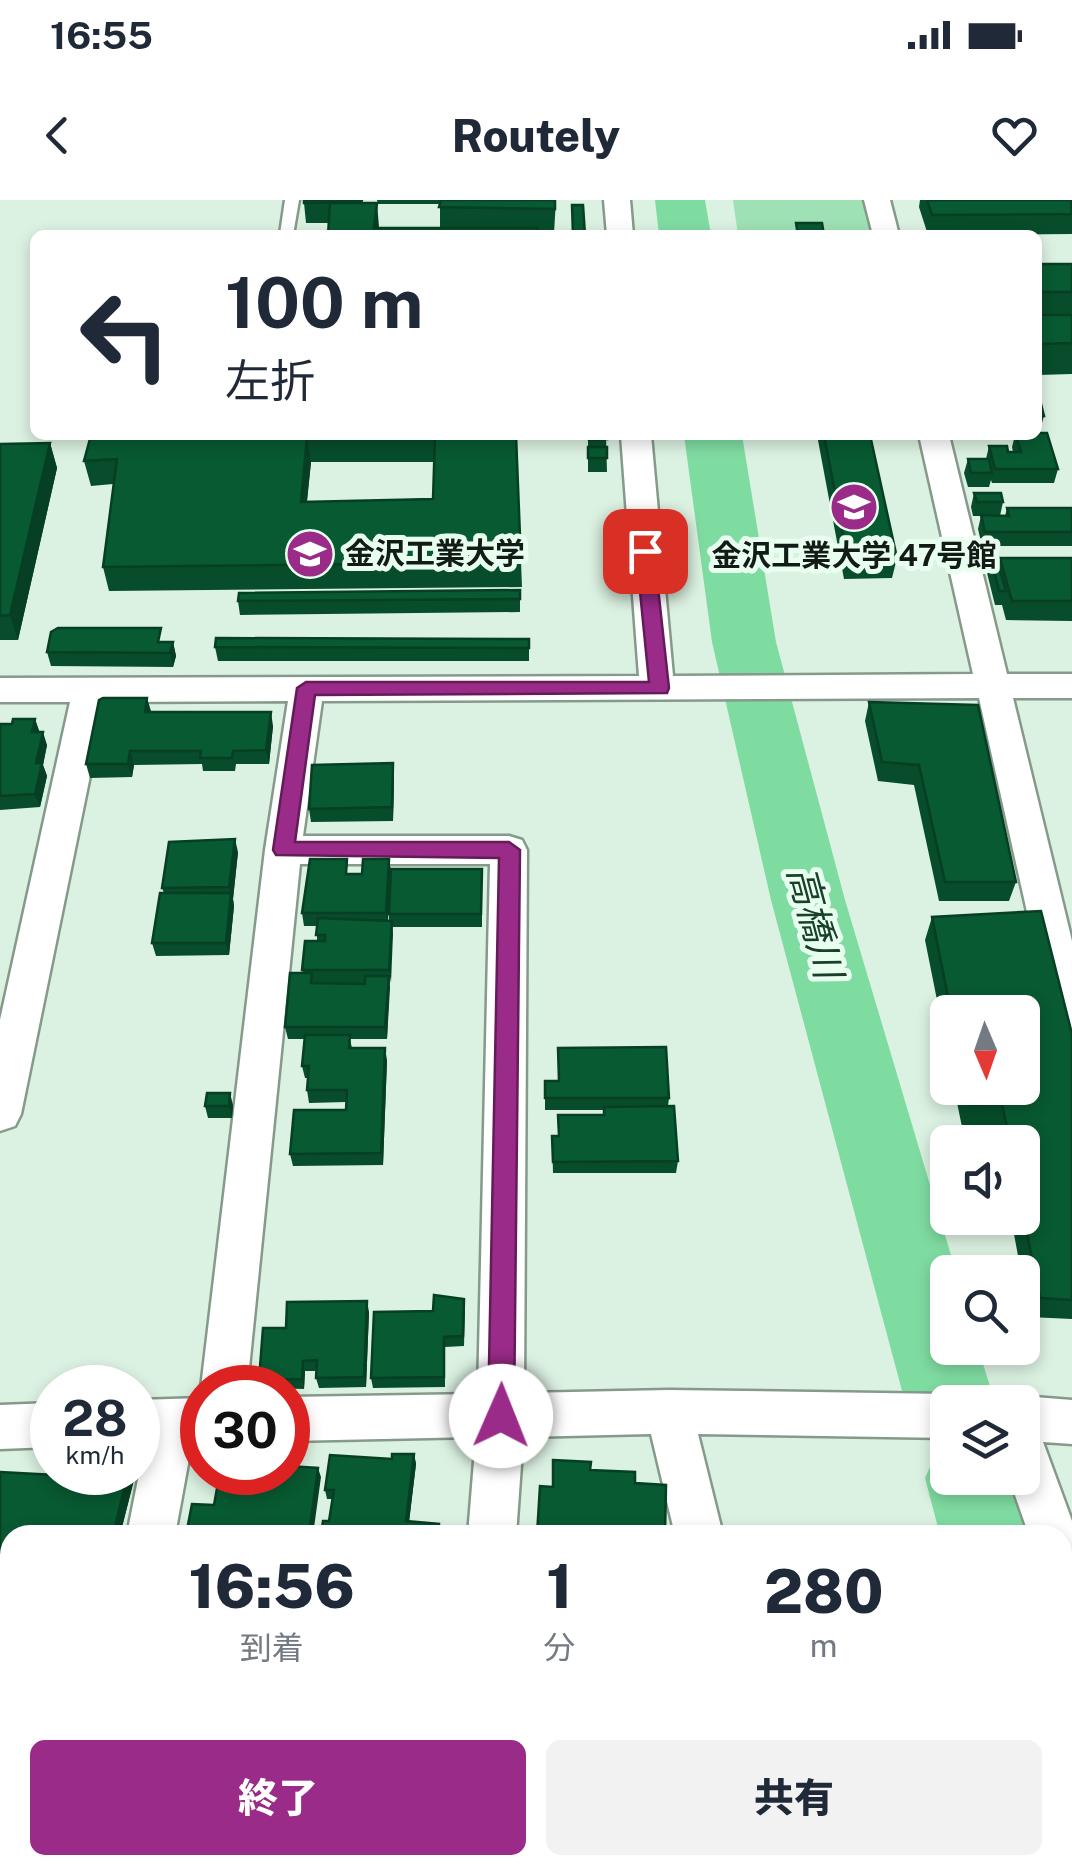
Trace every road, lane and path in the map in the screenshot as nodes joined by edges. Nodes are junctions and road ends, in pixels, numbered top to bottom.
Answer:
1 (292, 200) edge
2 (617, 200) edge
3 (877, 200) edge
4 (288, 230) edge
5 (620, 230) edge
6 (885, 230) edge
7 (636, 440) edge
8 (935, 440) edge
9 (993, 686) junction
10 (1072, 686) edge
11 (306, 688) junction
12 (660, 688) junction
13 (90, 689) junction
14 (0, 690) edge
15 (284, 850) junction
16 (1072, 1024) edge
17 (0, 1114) edge
18 (227, 1365) edge
19 (669, 1412) junction
20 (501, 1416) junction
21 (930, 1416) edge
22 (310, 1419) edge
23 (1040, 1419) edge
24 (171, 1421) edge
25 (1072, 1422) edge
26 (30, 1426) edge
27 (0, 1427) edge
28 (1039, 1495) edge
29 (153, 1525) edge
30 (493, 1525) edge
31 (697, 1525) edge
32 (1050, 1525) edge

1 - 4 lane
2 - 5 street
3 - 6 street
7 - 12 street
8 - 9 street
9 - 10 street
9 - 12 street
9 - 16 street
11 - 12 street
11 - 13 street
11 - 15 street
13 - 14 street
13 - 17 street
15 - 18 street
15 - 20 street
19 - 20 street
19 - 21 street
19 - 31 street
20 - 22 street
20 - 30 street
23 - 25 street
24 - 29 street
26 - 27 street
28 - 32 street

